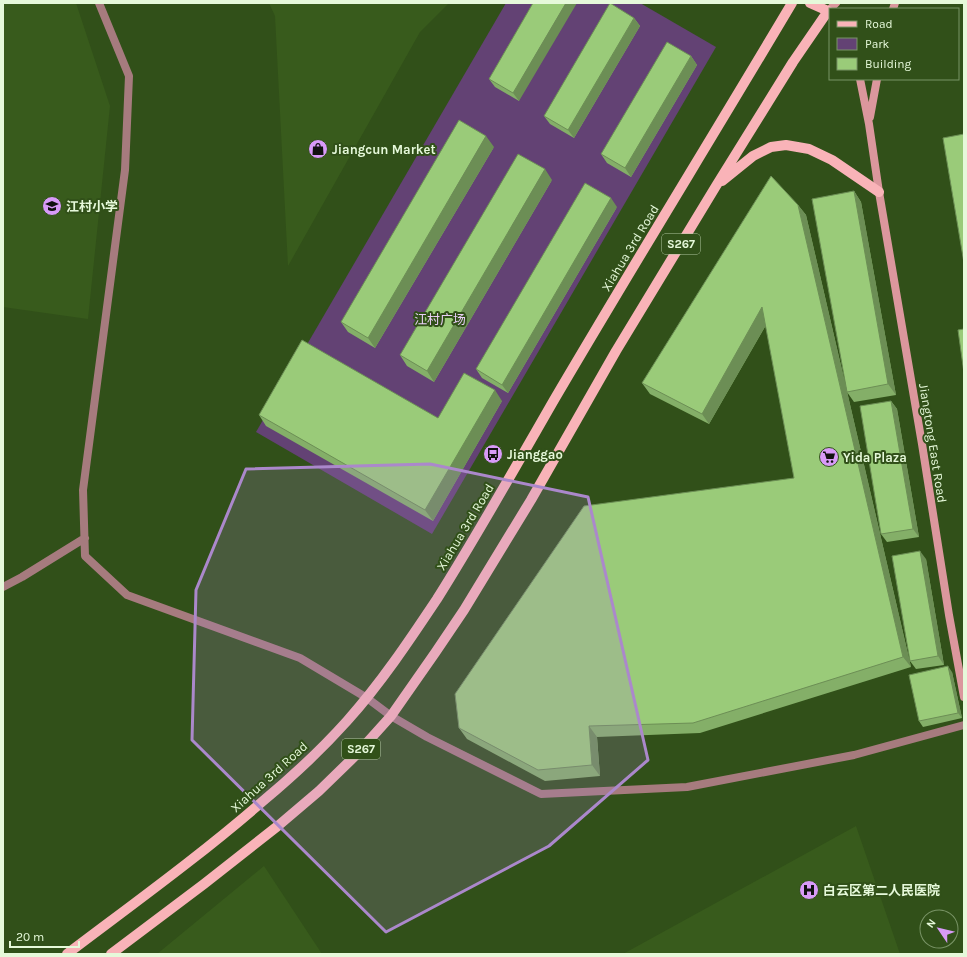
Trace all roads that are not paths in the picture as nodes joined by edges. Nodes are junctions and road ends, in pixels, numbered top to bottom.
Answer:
1 (99, 3) edge
2 (792, 3) edge
3 (810, 3) edge
4 (829, 9) edge
5 (860, 80) edge
6 (877, 80) edge
7 (869, 124) junction
8 (716, 186) junction
9 (879, 192) junction
10 (85, 538) junction
11 (3, 587) edge
12 (964, 697) edge
13 (367, 698) junction
14 (391, 716) junction
15 (964, 725) edge
16 (67, 954) edge
17 (111, 954) edge

1 - 10 street
2 - 13 main road, Xiahua 3rd Road / S267
3 - 4 main road
4 - 8 main road, S267
5 - 7 street, Jiangtong East Road
6 - 7 street
7 - 9 street, Jiangtong East Road
8 - 9 main road
8 - 14 main road, S267
9 - 12 street, Jiangtong East Road
10 - 11 street
10 - 13 street
13 - 14 street
13 - 16 main road, Xiahua 3rd Road / S267
14 - 15 street
14 - 17 main road, S267

